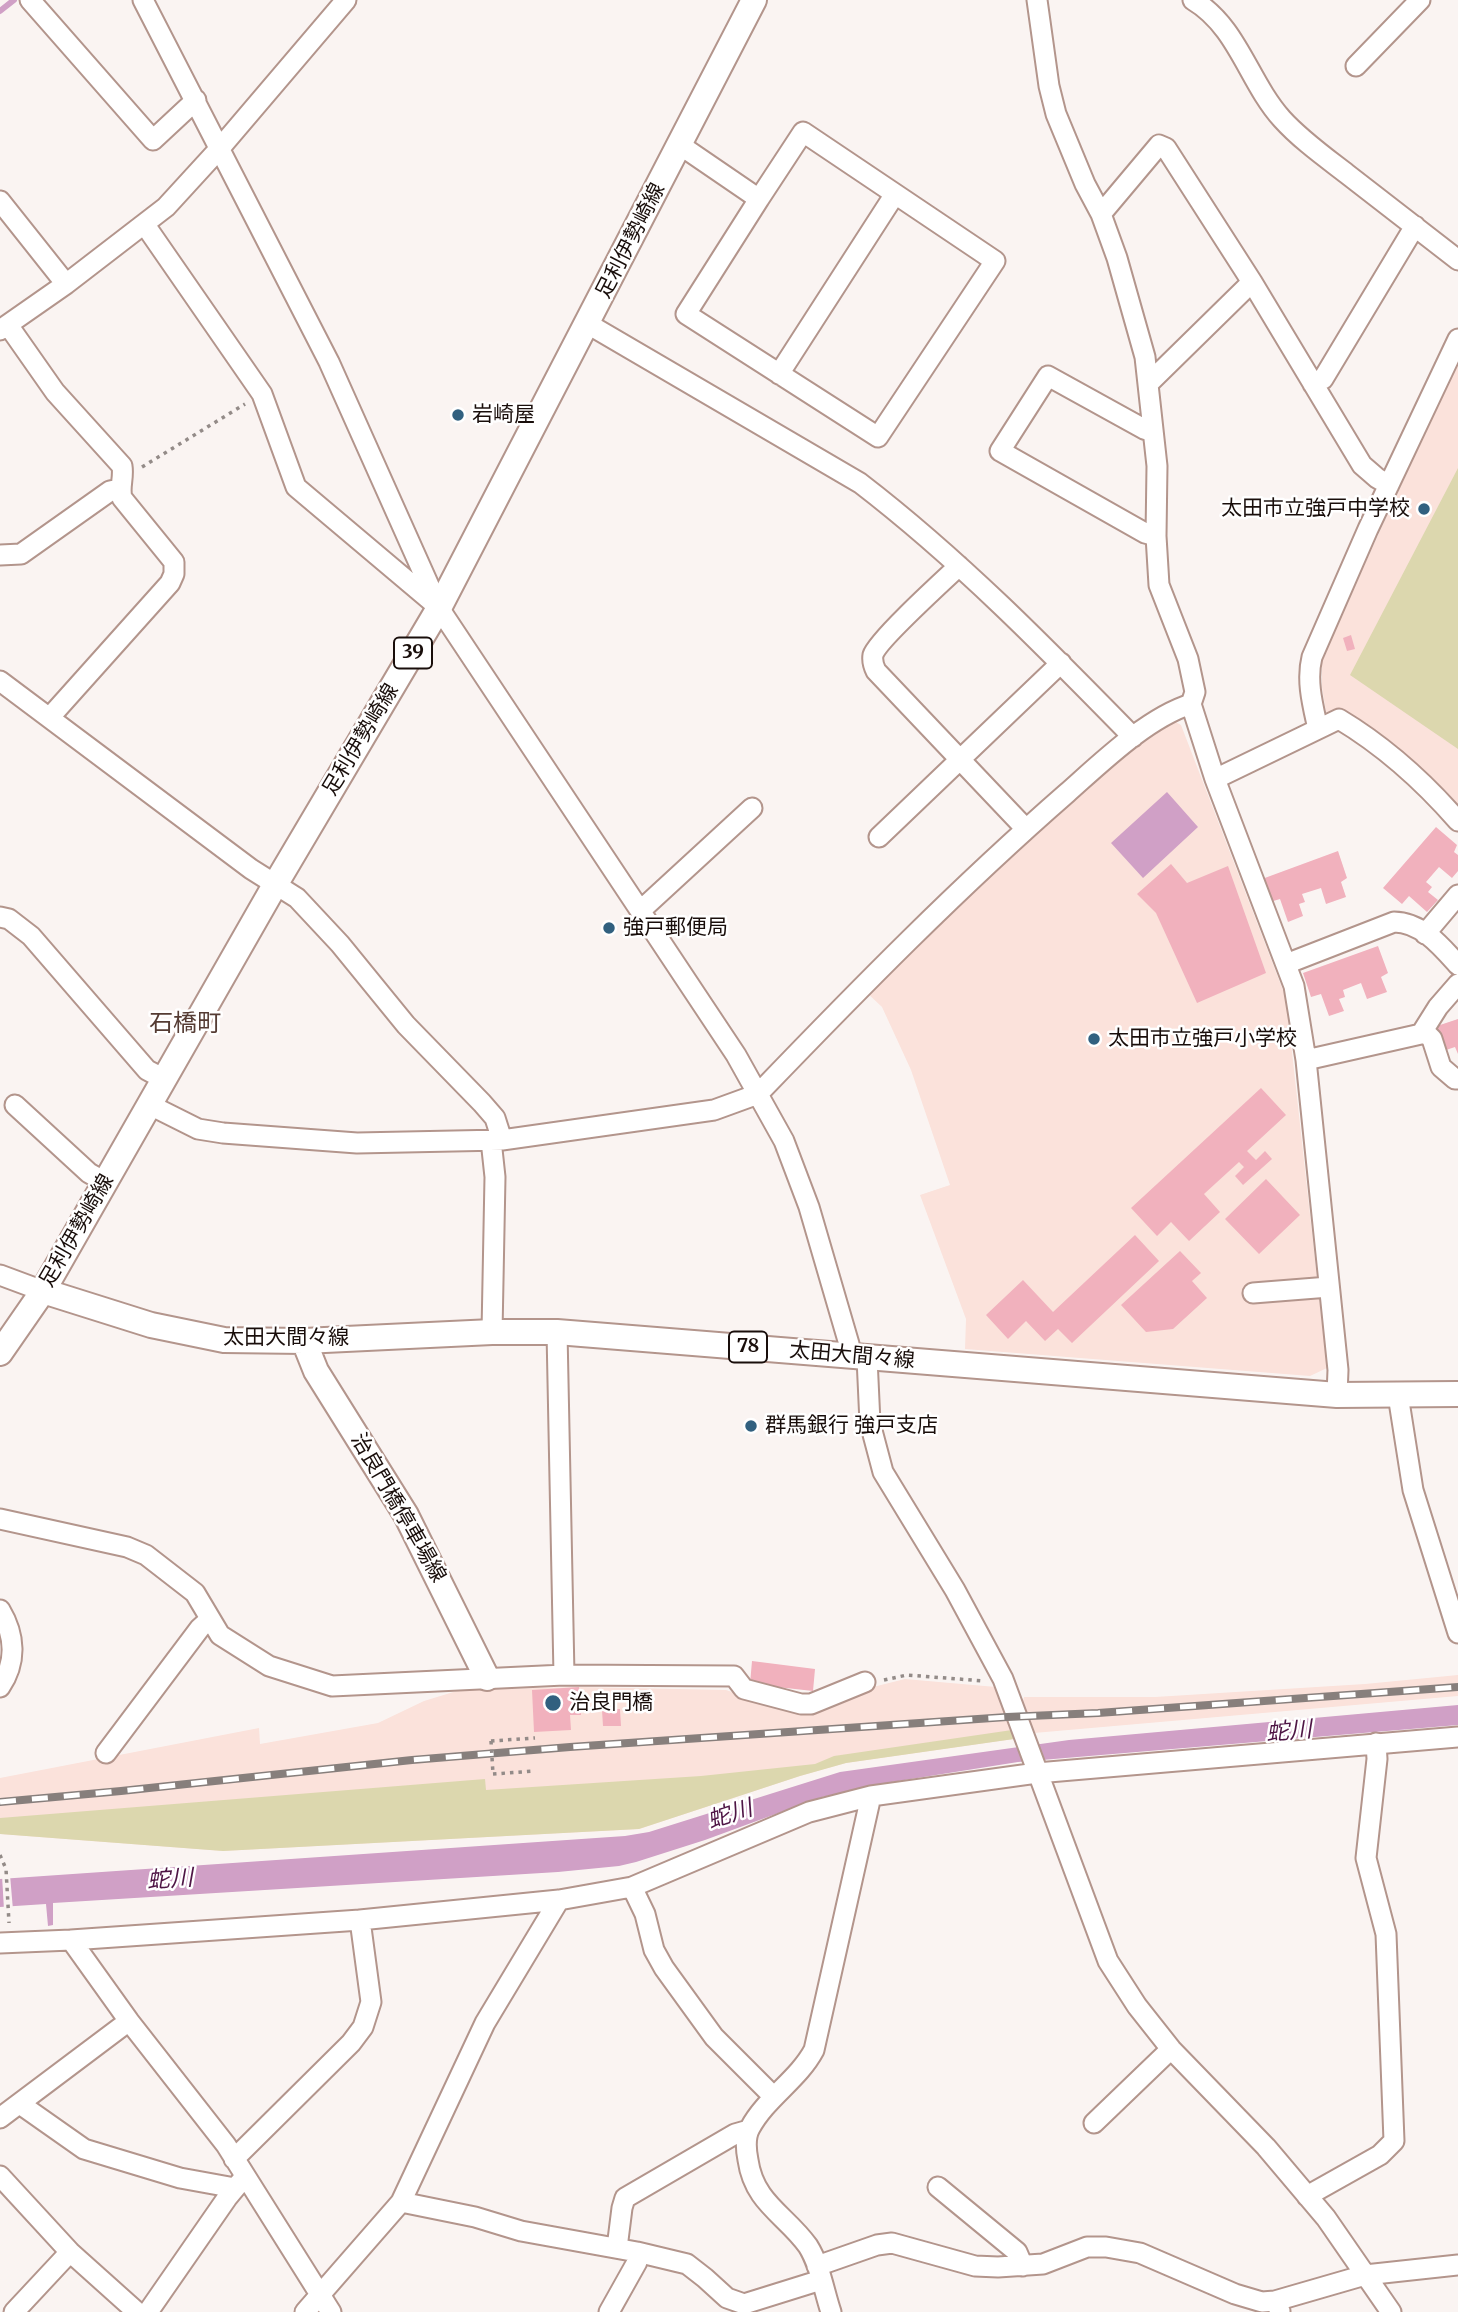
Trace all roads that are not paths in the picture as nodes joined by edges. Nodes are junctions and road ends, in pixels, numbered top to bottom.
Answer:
1 (30, 0) edge
2 (143, 0) edge
3 (346, 0) edge
4 (754, 0) edge
5 (1037, 0) edge
6 (1193, 0) edge
7 (1420, 0) edge
8 (1356, 66) dead end
9 (196, 100) junction
10 (680, 145) junction
11 (220, 148) junction
12 (895, 194) junction
13 (759, 199) junction
14 (0, 201) edge
15 (1101, 214) junction
16 (145, 225) junction
17 (1415, 226) junction
18 (1458, 260) edge
19 (1252, 282) junction
20 (66, 284) junction
21 (588, 324) junction
22 (4, 327) edge
23 (1458, 339) edge
24 (779, 374) junction
25 (1148, 384) junction
26 (1313, 384) junction
27 (1153, 432) junction
28 (121, 481) junction
29 (1389, 485) junction
30 (1156, 536) junction
31 (0, 555) edge
32 (959, 566) junction
33 (439, 608) junction
34 (1061, 663) junction
35 (0, 681) edge
36 (1191, 704) junction
37 (50, 717) junction
38 (1318, 729) junction
39 (1133, 737) junction
40 (960, 760) junction
41 (1214, 779) junction
42 (752, 808) dead end
43 (1458, 821) edge
44 (1026, 828) junction
45 (879, 837) dead end
46 (275, 886) junction
47 (1458, 895) edge
48 (640, 911) junction
49 (0, 917) edge
50 (1425, 934) junction
51 (1286, 964) junction
52 (1458, 965) edge
53 (1458, 984) edge
54 (1423, 1031) junction
55 (1306, 1060) junction
56 (164, 1079) junction
57 (1458, 1079) edge
58 (758, 1094) junction
59 (15, 1105) dead end
60 (150, 1105) junction
61 (497, 1140) junction
62 (105, 1182) junction
63 (0, 1275) edge
64 (1329, 1287) junction
65 (43, 1291) junction
66 (1253, 1293) dead end
67 (492, 1332) junction
68 (557, 1332) junction
69 (304, 1341) junction
70 (0, 1353) edge
71 (858, 1357) junction
72 (1458, 1394) edge
73 (1337, 1395) junction
74 (1398, 1395) junction
75 (0, 1519) edge
76 (0, 1609) edge
77 (209, 1620) junction
78 (1458, 1633) edge
79 (564, 1675) junction
80 (487, 1678) junction
81 (864, 1682) road end
82 (0, 1687) edge
83 (1458, 1737) edge
84 (1376, 1743) junction
85 (106, 1753) dead end
86 (1036, 1770) junction
87 (871, 1796) junction
88 (632, 1887) junction
89 (559, 1900) junction
90 (360, 1920) junction
91 (71, 1940) junction
92 (0, 1943) edge
93 (129, 2021) junction
94 (1171, 2049) junction
95 (774, 2097) junction
96 (20, 2104) junction
97 (0, 2118) edge
98 (1094, 2123) dead end
99 (749, 2130) junction
100 (234, 2159) junction
101 (0, 2176) edge
102 (240, 2182) junction
103 (938, 2187) dead end
104 (1307, 2196) junction
105 (401, 2202) junction
106 (617, 2248) junction
107 (70, 2252) junction
108 (637, 2252) junction
109 (1458, 2264) edge
110 (1023, 2266) junction
111 (819, 2273) junction
112 (1365, 2275) junction
113 (326, 2304) edge
114 (1278, 2306) edge
115 (14, 2312) edge
116 (137, 2312) edge
117 (148, 2312) edge
118 (306, 2312) edge
119 (609, 2312) edge
120 (831, 2312) edge
121 (1391, 2312) edge

1 - 9 street
2 - 9 street
3 - 11 street
4 - 10 main road, 足利伊勢崎線 / 39
5 - 15 street
6 - 17 street
7 - 8 street
9 - 11 street
10 - 13 street
10 - 21 main road, 足利伊勢崎線 / 39
11 - 16 street
11 - 33 street
12 - 13 street
12 - 24 street
12 - 24 street
13 - 24 street
14 - 20 street
15 - 19 street
15 - 25 street
16 - 20 street
16 - 33 street
17 - 18 street
17 - 26 street
19 - 25 street
19 - 26 street
20 - 22 street
21 - 32 street
21 - 33 main road, 足利伊勢崎線 / 39
22 - 28 street
23 - 29 street
25 - 27 street
26 - 29 street
27 - 30 street
27 - 30 street
28 - 31 street
28 - 37 street
29 - 38 street
30 - 36 street
32 - 34 street
32 - 40 street
33 - 46 main road, 足利伊勢崎線 / 39
33 - 48 street
34 - 39 street
34 - 40 street
35 - 37 street
36 - 39 street
36 - 41 street
37 - 46 street
38 - 41 street
38 - 43 street
39 - 44 street
40 - 44 street
40 - 45 street
41 - 51 street
42 - 48 street
44 - 58 street
46 - 56 main road, 足利伊勢崎線 / 39
46 - 61 street
47 - 50 street
48 - 58 street
49 - 56 street
50 - 51 street
50 - 52 street
51 - 55 street
53 - 54 street
54 - 55 street
54 - 57 street
55 - 64 street
56 - 60 main road, 足利伊勢崎線 / 39
58 - 61 street
58 - 71 street
59 - 62 street
60 - 61 street
60 - 62 main road, 足利伊勢崎線 / 39
61 - 67 street
62 - 65 main road, 足利伊勢崎線 / 39
63 - 65 street
64 - 66 street
64 - 73 street
65 - 69 main road, 太田大間々線 / 78
65 - 70 main road, 足利伊勢崎線 / 39
67 - 68 main road, 太田大間々線 / 78
67 - 69 main road, 太田大間々線 / 78
68 - 71 main road, 太田大間々線 / 78
68 - 79 street
69 - 80 main road, 治良門橋停車場線
71 - 73 main road, 太田大間々線 / 78
71 - 86 street
72 - 74 main road, 太田大間々線 / 78
73 - 74 main road, 太田大間々線 / 78
74 - 78 street
75 - 77 street
76 - 82 street
77 - 80 street
77 - 85 street
79 - 80 street
79 - 81 street
83 - 84 street
84 - 86 street
84 - 104 street
86 - 87 street
86 - 94 street
87 - 88 street
87 - 95 street
88 - 89 street
88 - 95 street
89 - 90 street
89 - 105 street
90 - 91 street
90 - 100 street
91 - 92 street
91 - 93 street
93 - 96 street
93 - 100 street
94 - 98 street
94 - 104 street
95 - 99 street
96 - 97 street
96 - 102 street
99 - 106 street
99 - 111 street
100 - 102 street
101 - 107 street
102 - 113 street
102 - 117 street
103 - 110 street
104 - 112 street
105 - 106 street
105 - 113 street
106 - 108 street
107 - 115 street
107 - 116 street
108 - 111 street
108 - 119 street
109 - 112 street
110 - 111 street
110 - 114 street
111 - 120 street
112 - 114 street
112 - 121 street
113 - 118 street

